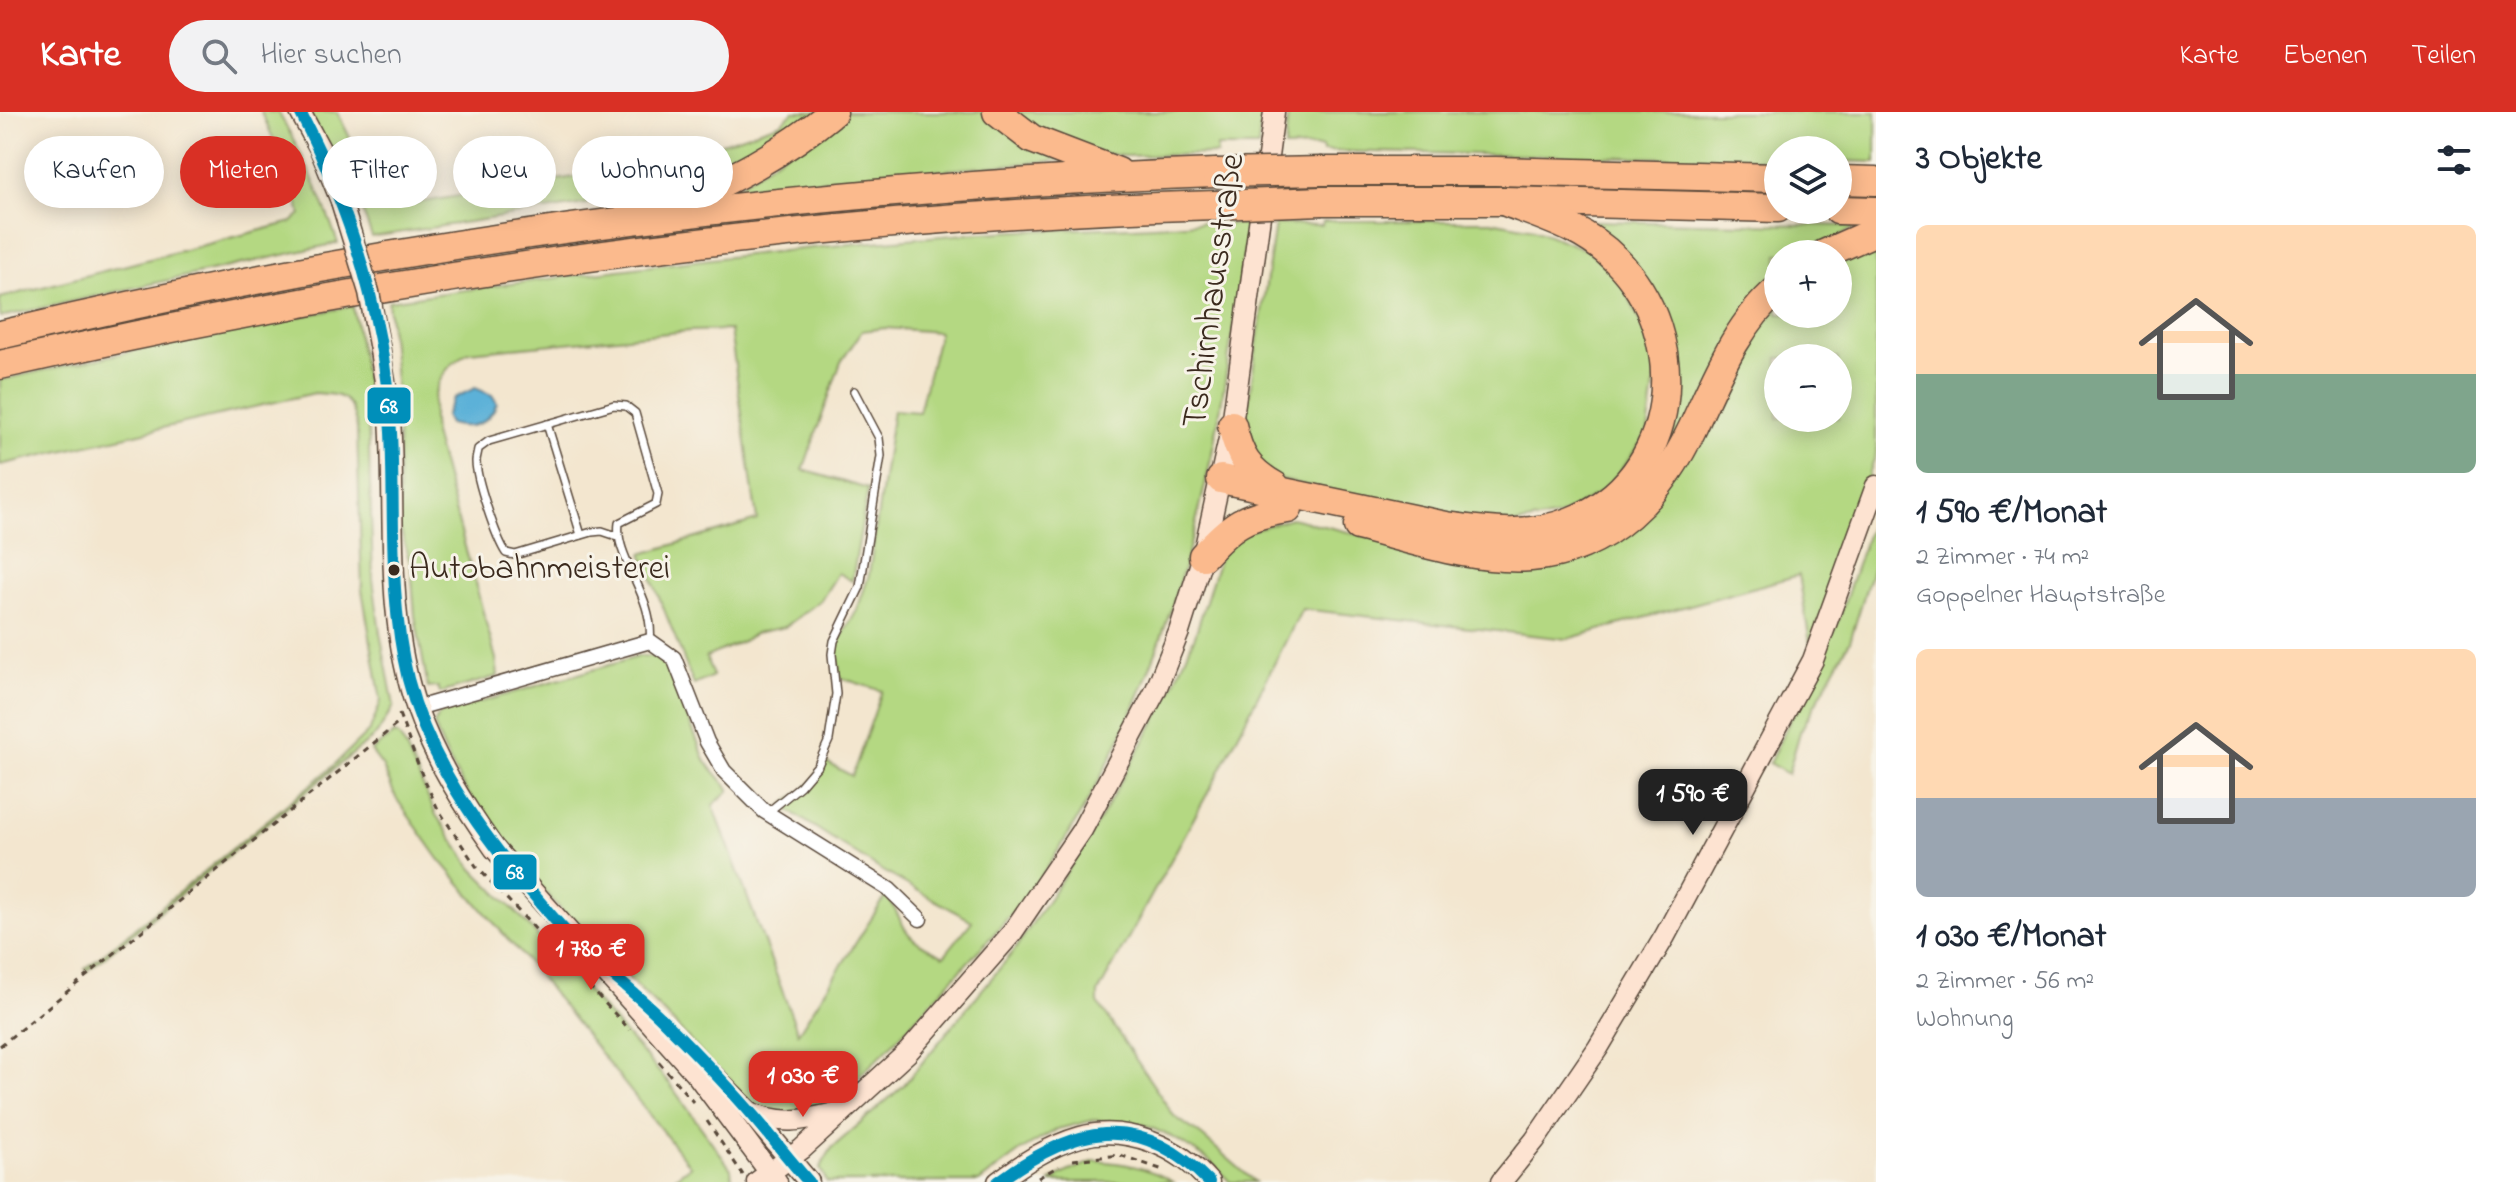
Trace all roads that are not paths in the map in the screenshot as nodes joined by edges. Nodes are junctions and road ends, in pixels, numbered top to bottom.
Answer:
1 (300, 112) edge
2 (833, 112) edge
3 (997, 112) edge
4 (1274, 112) edge
5 (1130, 176) junction
6 (1764, 178) edge
7 (1852, 180) edge
8 (1876, 181) edge
9 (1503, 201) junction
10 (1764, 208) edge
11 (1852, 210) edge
12 (1876, 211) edge
13 (647, 217) junction
14 (1876, 231) edge
15 (1852, 242) edge
16 (1764, 301) edge
17 (0, 335) edge
18 (0, 365) edge
19 (854, 391) dead end
20 (547, 424) junction
21 (1232, 425) junction
22 (1876, 486) edge
23 (1219, 487) junction
24 (1285, 500) junction
25 (581, 535) junction
26 (617, 536) junction
27 (1203, 556) junction
28 (650, 641) junction
29 (407, 707) junction
30 (767, 813) junction
31 (920, 919) dead end
32 (578, 945) junction
33 (749, 1111) junction
34 (843, 1111) junction
35 (789, 1159) junction
36 (768, 1179) edge
37 (809, 1182) edge
38 (998, 1182) edge
39 (1209, 1182) edge
40 (1501, 1182) edge

1 - 29 street, bridge
2 - 13 highway
3 - 5 highway
4 - 21 street, Tschirnhausstraße
5 - 6 highway, bridge
5 - 13 highway
7 - 8 highway
9 - 10 highway
9 - 18 highway, bridge
9 - 24 highway
11 - 12 highway
13 - 17 highway
14 - 15 highway
16 - 24 highway
19 - 30 lane
20 - 25 lane
20 - 25 lane
20 - 26 lane
21 - 23 street, Tschirnhausstraße
21 - 24 highway
22 - 40 street
23 - 24 highway
23 - 27 street, Tschirnhausstraße
24 - 27 highway
25 - 26 lane
26 - 28 lane
27 - 34 street, Tschirnhausstraße
28 - 29 street
28 - 30 street
29 - 32 street
30 - 31 street
32 - 33 street
32 - 36 street
33 - 34 street
33 - 35 street
34 - 35 street, Tschirnhausstraße
35 - 36 street, Tschirnhausstraße
35 - 37 street
38 - 39 street

